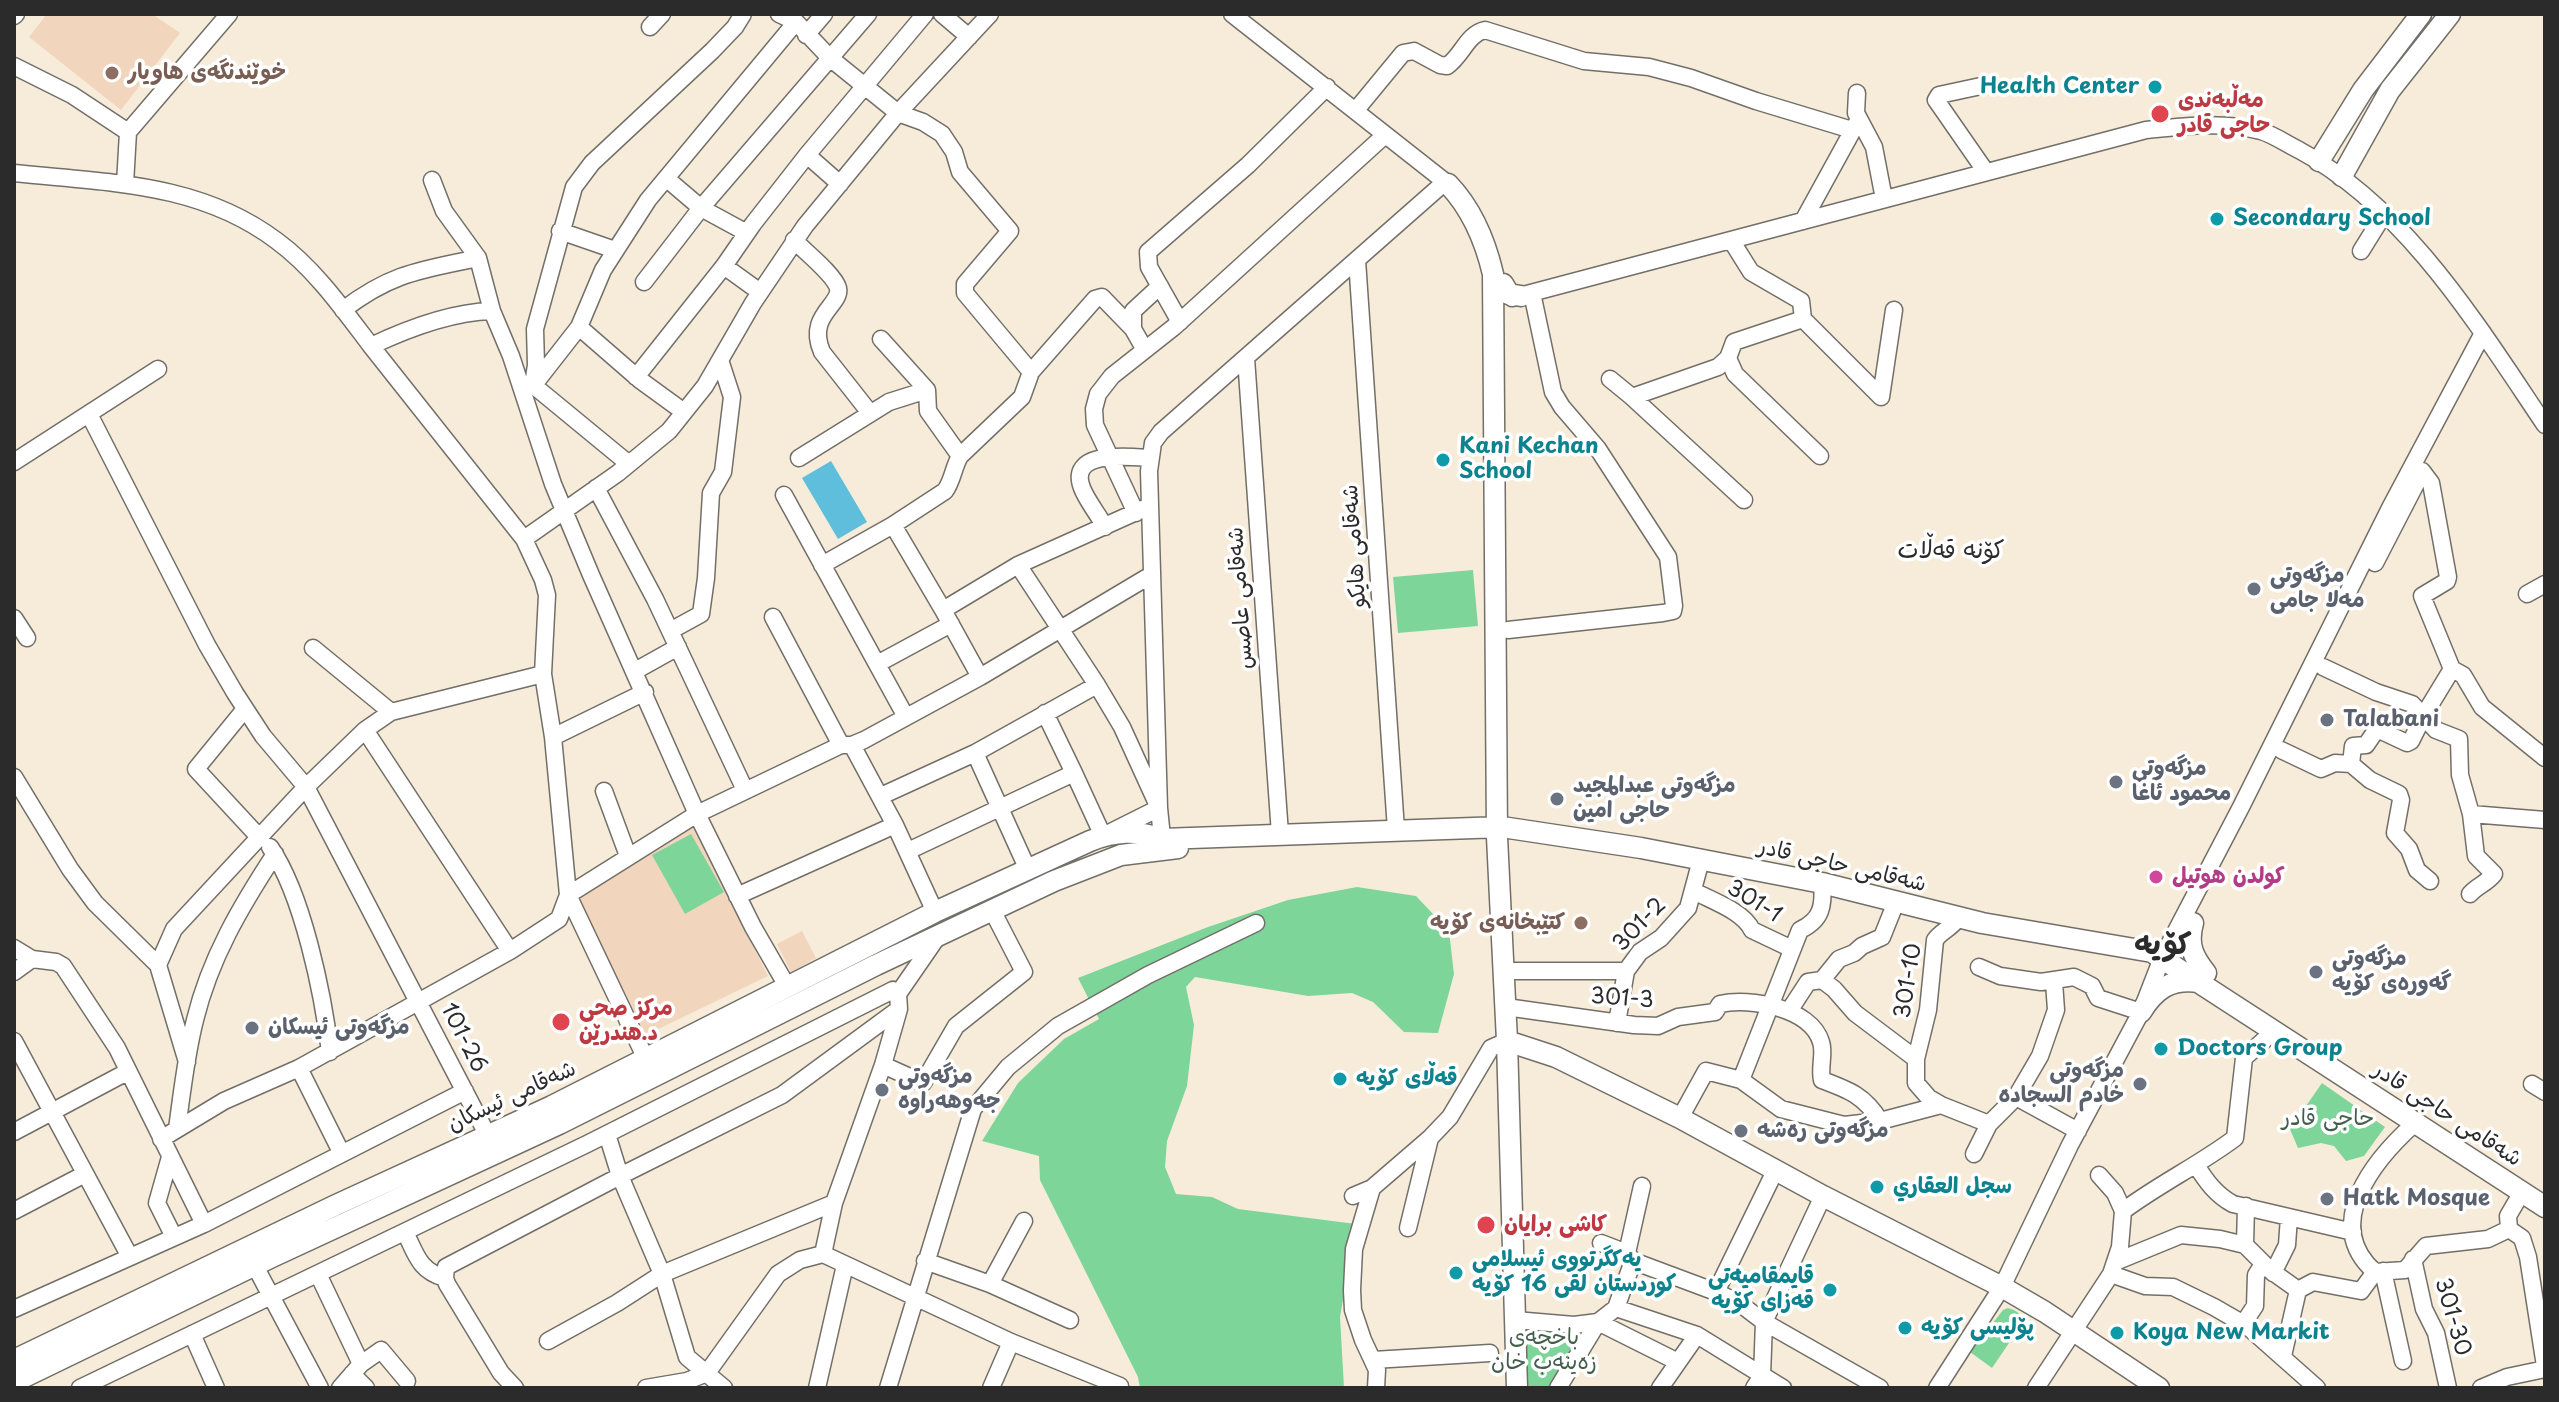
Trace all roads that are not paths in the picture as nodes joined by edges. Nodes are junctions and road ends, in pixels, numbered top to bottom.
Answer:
1 (229, 14) edge
2 (662, 14) edge
3 (743, 14) edge
4 (779, 14) edge
5 (824, 14) edge
6 (868, 14) edge
7 (925, 14) edge
8 (942, 14) edge
9 (990, 14) edge
10 (1232, 14) edge
11 (2421, 14) edge
12 (2450, 14) edge
13 (650, 27) dead end
14 (801, 28) junction
15 (969, 37) junction
16 (830, 58) junction
17 (14, 66) edge
18 (866, 86) junction
19 (1981, 86) dead end
20 (1327, 87) junction
21 (1857, 93) dead end
22 (1356, 110) junction
23 (898, 113) junction
24 (1855, 125) junction
25 (128, 132) junction
26 (1385, 135) junction
27 (807, 155) junction
28 (2319, 161) junction
29 (1986, 172) junction
30 (14, 173) edge
31 (2342, 176) junction
32 (667, 179) junction
33 (432, 180) dead end
34 (1447, 183) junction
35 (125, 184) junction
36 (840, 184) junction
37 (1884, 199) junction
38 (701, 208) junction
39 (2384, 214) junction
40 (1803, 221) junction
41 (560, 231) junction
42 (747, 233) junction
43 (794, 240) junction
44 (1731, 240) junction
45 (615, 250) junction
46 (2361, 251) dead end
47 (478, 258) junction
48 (1357, 260) junction
49 (724, 266) junction
50 (644, 282) dead end
51 (1160, 286) junction
52 (760, 292) junction
53 (1508, 298) junction
54 (343, 310) junction
55 (1894, 310) dead end
56 (492, 311) junction
57 (1803, 319) junction
58 (1180, 322) junction
59 (579, 327) junction
60 (1133, 329) junction
61 (2483, 333) junction
62 (881, 339) dead end
63 (371, 346) junction
64 (1145, 350) junction
65 (1246, 358) junction
66 (1728, 358) junction
67 (720, 360) junction
68 (158, 369) dead end
69 (1031, 372) junction
70 (636, 377) junction
71 (1610, 379) dead end
72 (528, 390) junction
73 (927, 390) junction
74 (1632, 397) junction
75 (684, 412) junction
76 (870, 413) junction
77 (89, 414) junction
78 (2545, 425) edge
79 (1109, 455) junction
80 (960, 456) junction
81 (1820, 456) dead end
82 (799, 458) dead end
83 (1150, 458) junction
84 (14, 462) edge
85 (629, 464) junction
86 (2422, 471) junction
87 (596, 488) junction
88 (784, 495) dead end
89 (1744, 500) dead end
90 (1143, 509) junction
91 (563, 510) junction
92 (893, 525) junction
93 (1105, 527) junction
94 (524, 539) junction
95 (822, 565) junction
96 (1018, 565) junction
97 (1151, 575) junction
98 (2545, 584) edge
99 (2527, 594) dead end
100 (773, 617) dead end
101 (947, 617) junction
102 (14, 618) edge
103 (1059, 630) junction
104 (1508, 630) junction
105 (670, 631) junction
106 (27, 638) dead end
107 (678, 647) junction
108 (313, 648) dead end
109 (877, 664) junction
110 (2323, 667) junction
111 (2452, 669) junction
112 (635, 671) junction
113 (543, 674) junction
114 (980, 677) junction
115 (1097, 685) junction
116 (645, 692) junction
117 (245, 709) junction
118 (391, 712) junction
119 (1045, 713) junction
120 (2424, 715) junction
121 (906, 717) junction
122 (365, 730) junction
123 (553, 737) junction
124 (847, 745) junction
125 (2281, 750) junction
126 (975, 753) junction
127 (2545, 758) edge
128 (2351, 764) junction
129 (1074, 773) junction
130 (14, 777) edge
131 (306, 787) junction
132 (745, 790) junction
133 (604, 791) dead end
134 (881, 796) junction
135 (1000, 808) junction
136 (1159, 808) junction
137 (697, 814) junction
138 (2471, 814) junction
139 (2545, 820) edge
140 (895, 825) junction
141 (1396, 830) junction
142 (1501, 831) junction
143 (1280, 834) junction
144 (260, 836) junction
145 (1103, 836) junction
146 (1162, 843) junction
147 (908, 851) junction
148 (275, 854) junction
149 (628, 856) junction
150 (1113, 857) junction
151 (1701, 860) junction
152 (1028, 870) junction
153 (2430, 881) dead end
154 (1822, 883) junction
155 (1694, 891) junction
156 (2470, 894) dead end
157 (568, 895) junction
158 (737, 896) junction
159 (1896, 902) junction
160 (992, 910) junction
161 (935, 912) junction
162 (1958, 918) junction
163 (1256, 923) dead end
164 (2193, 923) junction
165 (939, 935) junction
166 (14, 948) edge
167 (1792, 949) junction
168 (510, 951) junction
169 (2162, 958) junction
170 (32, 959) junction
171 (158, 965) junction
172 (876, 965) junction
173 (1979, 967) dead end
174 (1513, 971) junction
175 (1626, 971) junction
176 (14, 972) edge
177 (2202, 978) junction
178 (1822, 980) junction
179 (2054, 982) junction
180 (787, 986) junction
181 (897, 998) junction
182 (420, 1002) junction
183 (1769, 1005) junction
184 (1513, 1008) junction
185 (1789, 1011) junction
186 (2141, 1012) junction
187 (1617, 1023) junction
188 (2273, 1032) junction
189 (14, 1041) edge
190 (1511, 1042) junction
191 (330, 1052) junction
192 (646, 1059) junction
193 (1916, 1059) junction
194 (187, 1062) junction
195 (883, 1065) junction
196 (299, 1068) junction
197 (127, 1072) junction
198 (1741, 1080) junction
199 (465, 1091) junction
200 (2016, 1097) junction
201 (1941, 1105) junction
202 (52, 1112) junction
203 (1680, 1118) junction
204 (1880, 1121) junction
205 (540, 1122) junction
206 (2415, 1123) junction
207 (1989, 1124) junction
208 (177, 1129) junction
209 (2078, 1131) junction
210 (14, 1132) edge
211 (607, 1134) junction
212 (488, 1136) junction
213 (1430, 1138) junction
214 (161, 1139) junction
215 (341, 1152) junction
216 (1974, 1154) dead end
217 (170, 1157) junction
218 (2196, 1165) junction
219 (1776, 1169) junction
220 (85, 1174) junction
221 (2099, 1175) dead end
222 (620, 1176) junction
223 (1642, 1186) dead end
224 (1372, 1188) junction
225 (2522, 1192) junction
226 (2545, 1193) edge
227 (1353, 1196) dead end
228 (1823, 1196) junction
229 (834, 1203) junction
230 (2246, 1206) junction
231 (2545, 1207) edge
232 (14, 1211) edge
233 (2123, 1211) junction
234 (2289, 1217) junction
235 (1024, 1221) dead end
236 (204, 1224) junction
237 (1408, 1228) dead end
238 (2509, 1229) junction
239 (405, 1232) junction
240 (2353, 1232) junction
241 (174, 1237) junction
242 (1601, 1243) dead end
243 (2245, 1245) junction
244 (823, 1254) junction
245 (130, 1257) junction
246 (1630, 1257) junction
247 (2413, 1259) junction
248 (925, 1261) junction
249 (845, 1265) junction
250 (255, 1266) junction
251 (2113, 1268) junction
252 (2268, 1268) junction
253 (2379, 1272) junction
254 (318, 1274) junction
255 (662, 1274) junction
256 (445, 1278) junction
257 (990, 1284) junction
258 (2002, 1287) junction
259 (14, 1290) edge
260 (2298, 1290) junction
261 (1716, 1292) junction
262 (271, 1296) junction
263 (915, 1297) junction
264 (18, 1307) edge
265 (1616, 1308) junction
266 (1070, 1320) dead end
267 (1515, 1320) junction
268 (1598, 1322) junction
269 (1764, 1322) junction
270 (2243, 1324) junction
271 (2073, 1330) junction
272 (192, 1334) junction
273 (1697, 1335) junction
274 (548, 1341) dead end
275 (1011, 1342) junction
276 (1490, 1353) dead end
277 (2283, 1356) junction
278 (14, 1360) edge
279 (1373, 1360) junction
280 (2403, 1361) dead end
281 (1678, 1362) junction
282 (2545, 1368) edge
283 (357, 1369) junction
284 (707, 1373) junction
285 (1086, 1380) edge
286 (407, 1381) dead end
287 (14, 1382) edge
288 (1758, 1382) edge
289 (103, 1383) edge
290 (1860, 1384) edge
291 (1668, 1385) edge
292 (1120, 1386) dead end
293 (80, 1388) edge
294 (216, 1388) edge
295 (320, 1388) edge
296 (340, 1388) edge
297 (366, 1388) edge
298 (515, 1388) edge
299 (646, 1388) edge
300 (724, 1388) edge
301 (817, 1388) edge
302 (888, 1388) edge
303 (991, 1388) edge
304 (1376, 1388) edge
305 (1517, 1388) edge
306 (1558, 1388) edge
307 (1783, 1388) edge
308 (1880, 1388) edge
309 (1937, 1388) edge
310 (2036, 1388) edge
311 (2159, 1388) edge
312 (2317, 1388) edge
313 (2448, 1388) edge
314 (2481, 1388) edge

1 - 25 street
2 - 13 street
3 - 41 street
4 - 14 street
5 - 14 street
6 - 16 street
7 - 18 street
8 - 15 street
9 - 15 street
10 - 20 street
11 - 28 main road
12 - 31 main road
14 - 16 street
14 - 32 street
15 - 23 street
16 - 18 street
16 - 38 street
17 - 25 street
18 - 23 street
18 - 27 street
19 - 29 street
20 - 22 street
20 - 51 street
21 - 24 street
22 - 24 street
22 - 26 street
23 - 36 street
23 - 69 street
24 - 37 street
24 - 40 street
25 - 35 street
26 - 34 street
26 - 58 street
27 - 36 street
27 - 42 street
28 - 29 street
28 - 31 street
29 - 37 street
30 - 35 street
31 - 39 street
32 - 38 street
32 - 45 street
33 - 47 street
34 - 48 street
34 - 53 main road
35 - 54 street
36 - 43 street
37 - 40 street
38 - 42 street
38 - 50 street
39 - 46 street
39 - 61 street
40 - 44 street
41 - 45 street
41 - 72 street
42 - 49 street
43 - 52 street
43 - 76 street
44 - 53 street
44 - 57 street
45 - 59 street
47 - 54 street
47 - 56 street
48 - 65 street
48 - 141 street, شه‌قامی هایكو
49 - 52 street
49 - 70 street
51 - 58 street
51 - 60 street
52 - 67 street
53 - 104 main road
53 - 104 street
53 - 142 main road
54 - 63 street
55 - 57 street
56 - 63 street
56 - 72 street
57 - 66 street
58 - 64 street
59 - 70 street
59 - 72 street
60 - 64 street
60 - 69 street
61 - 78 street
61 - 86 street
61 - 169 street
62 - 73 street
63 - 94 street
64 - 79 street
65 - 83 street
65 - 143 street, شه‌قامی عاصس
66 - 74 street
66 - 81 street
67 - 75 street
67 - 105 street
68 - 77 street
69 - 80 street
70 - 75 street
71 - 74 street
72 - 85 street
72 - 91 street
73 - 76 street
73 - 80 street
74 - 89 street
75 - 85 street
76 - 82 street
77 - 84 street
77 - 117 street, 101-26
79 - 83 street
79 - 90 street
79 - 93 street
80 - 92 street
83 - 90 street
85 - 87 street
86 - 110 street
86 - 111 street
87 - 91 street
87 - 105 street
88 - 95 street
90 - 93 street
90 - 97 street
91 - 94 street
91 - 112 street
92 - 95 street
92 - 101 street
93 - 96 street
94 - 113 street
95 - 109 street
96 - 101 street
96 - 103 street
97 - 103 street
97 - 136 street
98 - 99 street
100 - 124 street
101 - 109 street
101 - 114 street
102 - 106 street
103 - 114 street
103 - 115 street
104 - 142 main road
105 - 107 street
107 - 112 street
107 - 132 street
108 - 118 street
109 - 121 street
110 - 120 street
110 - 125 street
111 - 120 street
111 - 127 street
112 - 116 street
113 - 118 street
113 - 123 street
114 - 121 street
115 - 119 street
115 - 136 street
116 - 123 street
116 - 137 street
117 - 131 street, 101-26
117 - 144 street
118 - 122 street
119 - 126 street
119 - 129 street
120 - 128 street
120 - 138 street
121 - 124 street
122 - 131 street
122 - 168 street
123 - 157 street
124 - 132 street
124 - 134 street
125 - 128 street
125 - 164 street
126 - 134 street
126 - 135 street
128 - 153 street
129 - 135 street
129 - 145 street
130 - 171 street
131 - 144 street
131 - 182 street, 101-26
132 - 137 street
133 - 149 street
134 - 140 street
135 - 147 street
135 - 152 street
136 - 145 street
136 - 146 street
137 - 149 street
137 - 158 street
138 - 139 street
138 - 156 street
140 - 147 street
140 - 158 street
141 - 142 main road
141 - 143 main road
142 - 146 main road
142 - 151 main road, شەقامی حاجی قادر
142 - 174 main road
142 - 190 main road
143 - 146 main road
144 - 148 street
144 - 171 street
145 - 146 main road, شەقامی ئیسکان
145 - 150 main road
145 - 152 main road, شەقامی ئیسکان
146 - 150 main road, شەقامی ئیسکان
147 - 161 street
148 - 191 street
148 - 194 street
149 - 157 street
150 - 160 main road, شەقامی ئیسکان
151 - 154 main road, شەقامی حاجی قادر
151 - 155 street, 301-2
152 - 161 main road, شەقامی ئیسکان
154 - 159 main road, شەقامی حاجی قادر
154 - 167 street
155 - 167 street, 301-1
155 - 175 street, 301-2
157 - 168 street
157 - 192 street
158 - 180 street
159 - 162 main road, شەقامی حاجی قادر
159 - 178 street
160 - 165 main road, شەقامی ئیسکان
160 - 195 street
161 - 180 main road, شەقامی ئیسکان
162 - 169 main road, شەقامی حاجی قادر
162 - 193 street, 301-10
163 - 248 street
164 - 169 street
164 - 177 main road
165 - 172 main road, شەقامی ئیسکان
165 - 181 street
166 - 170 street
167 - 183 street
168 - 182 street
169 - 177 main road, شەقامی حاجی قادر
169 - 186 street
170 - 176 street
170 - 197 street
171 - 194 street
172 - 181 street
172 - 205 main road, شەقامی ئیسکان
173 - 179 street
174 - 175 street
174 - 184 main road
175 - 187 street, 301-2
177 - 186 main road
177 - 188 main road, شەقامی حاجی قادر
177 - 226 main road, شەقامی حاجی قادر
178 - 185 street
178 - 193 street
179 - 186 street
179 - 200 street
180 - 192 main road, شەقامی ئیسکان
181 - 195 street
181 - 211 street
181 - 222 street
182 - 191 street
182 - 199 street, 101-26
183 - 185 street, 301-3
183 - 187 street, 301-3
183 - 198 street
184 - 187 street, 301-3
184 - 190 main road
185 - 204 street
186 - 209 street
188 - 206 main road, شەقامی حاجی قادر
188 - 218 street
189 - 202 street
190 - 203 main road
190 - 213 street
190 - 267 main road
191 - 196 street
192 - 205 main road, شەقامی ئیسکان
193 - 201 street
194 - 208 street
195 - 229 street
196 - 208 street
196 - 215 street
197 - 202 street
197 - 214 street
198 - 203 street
198 - 204 street
199 - 212 street, 101-26
199 - 215 street
200 - 207 street
200 - 209 street
201 - 204 street
201 - 207 street
202 - 210 street
202 - 220 street
203 - 219 main road
205 - 212 main road, شەقامی ئیسکان
205 - 250 main road, شەقامی ئیسکان
206 - 225 main road, شەقامی حاجی قادر
206 - 240 street
207 - 216 street
208 - 214 street
209 - 258 street
211 - 222 street
211 - 239 street
212 - 278 main road, شەقامی ئیسکان
213 - 224 street
213 - 237 street
214 - 217 street
215 - 236 street
217 - 236 street
217 - 241 street
218 - 230 street
218 - 233 street
219 - 228 main road
219 - 261 street
220 - 232 street
220 - 245 street
221 - 233 street
222 - 255 street
222 - 256 street
223 - 246 street
224 - 227 street
224 - 279 street
225 - 231 main road, شەقامی حاجی قادر
225 - 238 street
228 - 258 main road
228 - 269 street
229 - 244 street
229 - 255 street
230 - 234 street
230 - 243 street
233 - 251 street
234 - 240 street
234 - 252 street
235 - 257 street
236 - 241 street
238 - 247 street
238 - 282 street
239 - 254 street
239 - 256 street
240 - 253 street
241 - 245 street
242 - 246 street
243 - 251 street
243 - 252 street
244 - 249 street
244 - 284 street
245 - 264 street
246 - 261 street
246 - 265 street
247 - 253 street
247 - 313 street, 301-30
248 - 257 street
248 - 263 street
249 - 263 street
249 - 301 street
250 - 262 street
250 - 287 main road, شەقامی ئیسکان
251 - 270 street
251 - 271 street
252 - 260 street
252 - 270 street
253 - 260 street
253 - 280 street
254 - 262 street
254 - 283 street
255 - 274 street
255 - 284 street
256 - 298 street
257 - 266 street
258 - 271 main road
258 - 309 street
259 - 264 street
260 - 277 street
261 - 269 street
262 - 272 street
262 - 295 street
263 - 275 street
263 - 302 street
265 - 268 street
265 - 273 street
267 - 268 street
267 - 305 main road
268 - 281 street
268 - 306 street
269 - 288 street
269 - 290 street
270 - 277 street
271 - 310 street
271 - 311 main road
272 - 289 street
272 - 294 street
273 - 281 street
273 - 288 street
275 - 285 street
275 - 303 street
276 - 279 street
277 - 312 street
279 - 304 street
281 - 291 street
282 - 314 street
283 - 286 street
283 - 296 street
283 - 297 street
284 - 299 street
284 - 300 street
285 - 292 street
288 - 307 street
289 - 293 street
290 - 308 street

